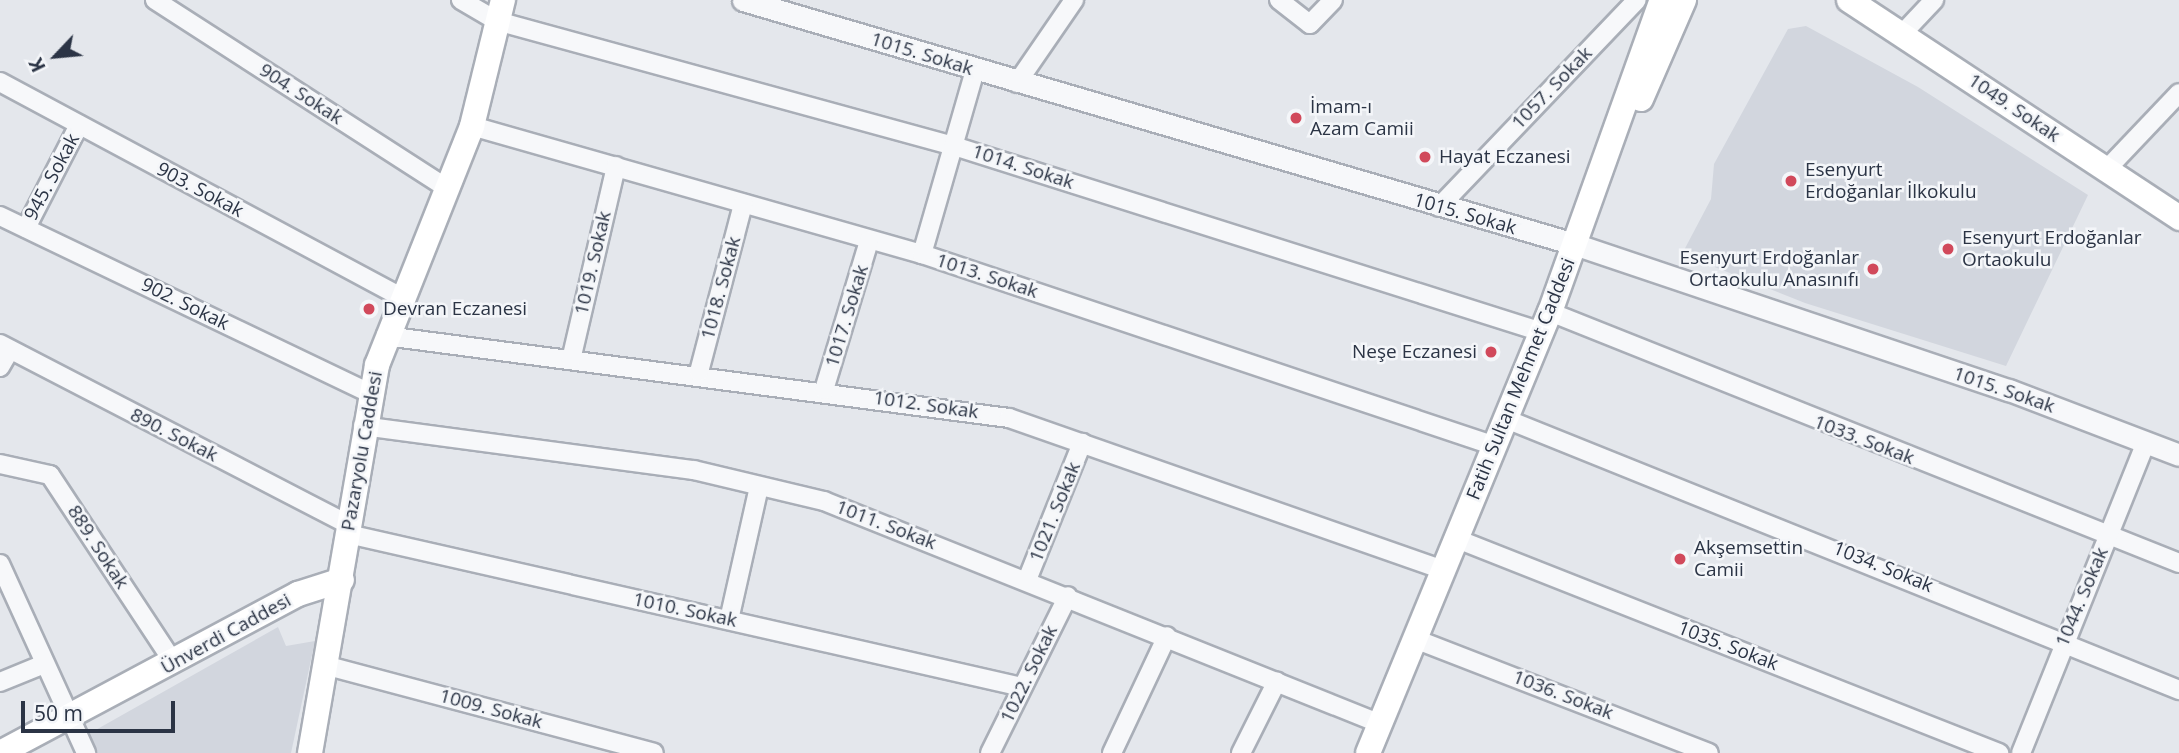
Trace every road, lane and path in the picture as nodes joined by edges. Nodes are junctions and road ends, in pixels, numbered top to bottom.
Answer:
1 (155, 0) edge
2 (461, 0) edge
3 (743, 0) edge
4 (1074, 0) edge
5 (1279, 0) edge
6 (1333, 0) edge
7 (1637, 0) edge
8 (1662, 0) edge
9 (1684, 0) edge
10 (1849, 0) edge
11 (1934, 0) edge
12 (500, 11) edge
13 (1902, 34) junction
14 (975, 70) junction
15 (0, 82) edge
16 (1017, 83) junction
17 (2179, 93) edge
18 (79, 125) junction
19 (472, 125) junction
20 (954, 145) junction
21 (1608, 155) junction
22 (616, 166) junction
23 (2106, 170) junction
24 (447, 188) junction
25 (743, 204) junction
26 (1439, 207) junction
27 (0, 216) edge
28 (2179, 218) edge
29 (26, 228) junction
30 (869, 241) junction
31 (1574, 244) junction
32 (922, 254) junction
33 (401, 297) junction
34 (1546, 322) junction
35 (386, 336) junction
36 (5, 347) edge
37 (570, 360) junction
38 (0, 367) edge
39 (699, 372) junction
40 (824, 390) junction
41 (370, 393) junction
42 (1506, 419) junction
43 (363, 426) junction
44 (2146, 442) junction
45 (1082, 443) junction
46 (1495, 446) junction
47 (2179, 455) edge
48 (0, 464) edge
49 (760, 486) junction
50 (348, 529) junction
51 (2109, 534) junction
52 (1457, 539) junction
53 (2179, 563) edge
54 (0, 564) edge
55 (1444, 570) junction
56 (342, 580) junction
57 (1027, 580) junction
58 (1068, 596) junction
59 (729, 620) junction
60 (1167, 636) junction
61 (1415, 639) junction
62 (2063, 639) junction
63 (174, 663) junction
64 (44, 664) junction
65 (328, 666) junction
66 (1277, 681) junction
67 (0, 682) edge
68 (1022, 687) junction
69 (2179, 690) edge
70 (67, 719) junction
71 (1377, 744) edge
72 (0, 753) edge
73 (86, 753) edge
74 (310, 753) edge
75 (654, 753) edge
76 (990, 753) edge
77 (1112, 753) edge
78 (1241, 753) edge
79 (1709, 753) edge
80 (1998, 753) edge
81 (2021, 753) edge

1 - 24 street, 904. Sokak
2 - 12 street, 1014. Sokak
3 - 14 street, 1015. Sokak
4 - 16 street
5 - 6 street
7 - 26 street, 1057. Sokak
8 - 21 main road, Fatih Sultan Mehmet Caddesi
9 - 21 main road
10 - 13 main road, 1049. Sokak
11 - 13 street
12 - 19 main road, Pazaryolu Caddesi
12 - 20 street, 1014. Sokak
13 - 23 main road, 1049. Sokak
14 - 16 street, 1015. Sokak
14 - 20 street
15 - 18 street, 903. Sokak
16 - 26 street, 1015. Sokak
17 - 23 street
18 - 29 street, 945. Sokak
18 - 33 street, 903. Sokak
19 - 22 street, 1013. Sokak
19 - 24 main road, Pazaryolu Caddesi
20 - 32 street
20 - 34 street, 1014. Sokak
21 - 31 main road, Fatih Sultan Mehmet Caddesi
22 - 25 street, 1013. Sokak
22 - 37 street, 1019. Sokak
23 - 28 main road, 1049. Sokak
24 - 33 main road, Pazaryolu Caddesi
25 - 30 street, 1013. Sokak
25 - 39 street, 1018. Sokak
26 - 31 street, 1015. Sokak
27 - 29 street, 902. Sokak
29 - 41 street, 902. Sokak
30 - 32 street, 1013. Sokak
30 - 40 street, 1017. Sokak
31 - 34 main road, Fatih Sultan Mehmet Caddesi
31 - 44 street, 1015. Sokak
32 - 46 street, 1013. Sokak
33 - 35 main road, Pazaryolu Caddesi
34 - 42 main road, Fatih Sultan Mehmet Caddesi
34 - 51 street, 1033. Sokak
35 - 37 street, 1012. Sokak
35 - 41 main road, Pazaryolu Caddesi
36 - 38 street
36 - 50 street, 890. Sokak
37 - 39 street, 1012. Sokak
39 - 40 street, 1012. Sokak
40 - 45 street, 1012. Sokak
41 - 43 main road, Pazaryolu Caddesi
42 - 46 main road, Fatih Sultan Mehmet Caddesi
42 - 62 street, 1034. Sokak
43 - 49 street, 1011. Sokak
43 - 50 main road, Pazaryolu Caddesi
44 - 47 street, 1015. Sokak
44 - 51 street, 1044. Sokak
45 - 55 street, 1012. Sokak
45 - 57 street, 1021. Sokak
46 - 52 main road, Fatih Sultan Mehmet Caddesi
48 - 63 street, 889. Sokak
49 - 57 street, 1011. Sokak
49 - 59 street
50 - 56 main road, Pazaryolu Caddesi
50 - 59 street, 1010. Sokak
51 - 53 street, 1033. Sokak
51 - 62 street, 1044. Sokak
52 - 55 main road, Fatih Sultan Mehmet Caddesi
52 - 80 street, 1035. Sokak
54 - 64 street
55 - 61 main road, Fatih Sultan Mehmet Caddesi
56 - 63 main road, Ünverdi Caddesi
56 - 65 main road, Pazaryolu Caddesi
57 - 58 street, 1011. Sokak
58 - 60 street, 1011. Sokak
58 - 68 street, 1022. Sokak
59 - 68 street, 1010. Sokak
60 - 66 street, 1011. Sokak
60 - 77 street
61 - 71 main road, Fatih Sultan Mehmet Caddesi
61 - 79 street, 1036. Sokak
62 - 69 street, 1034. Sokak
62 - 81 street, 1044. Sokak
63 - 70 main road, Ünverdi Caddesi
64 - 67 street
64 - 70 street
65 - 74 main road, Pazaryolu Caddesi
65 - 75 street, 1009. Sokak
66 - 71 street, 1011. Sokak
66 - 78 street
68 - 76 street, 1022. Sokak
70 - 72 main road, Ünverdi Caddesi
70 - 73 street

